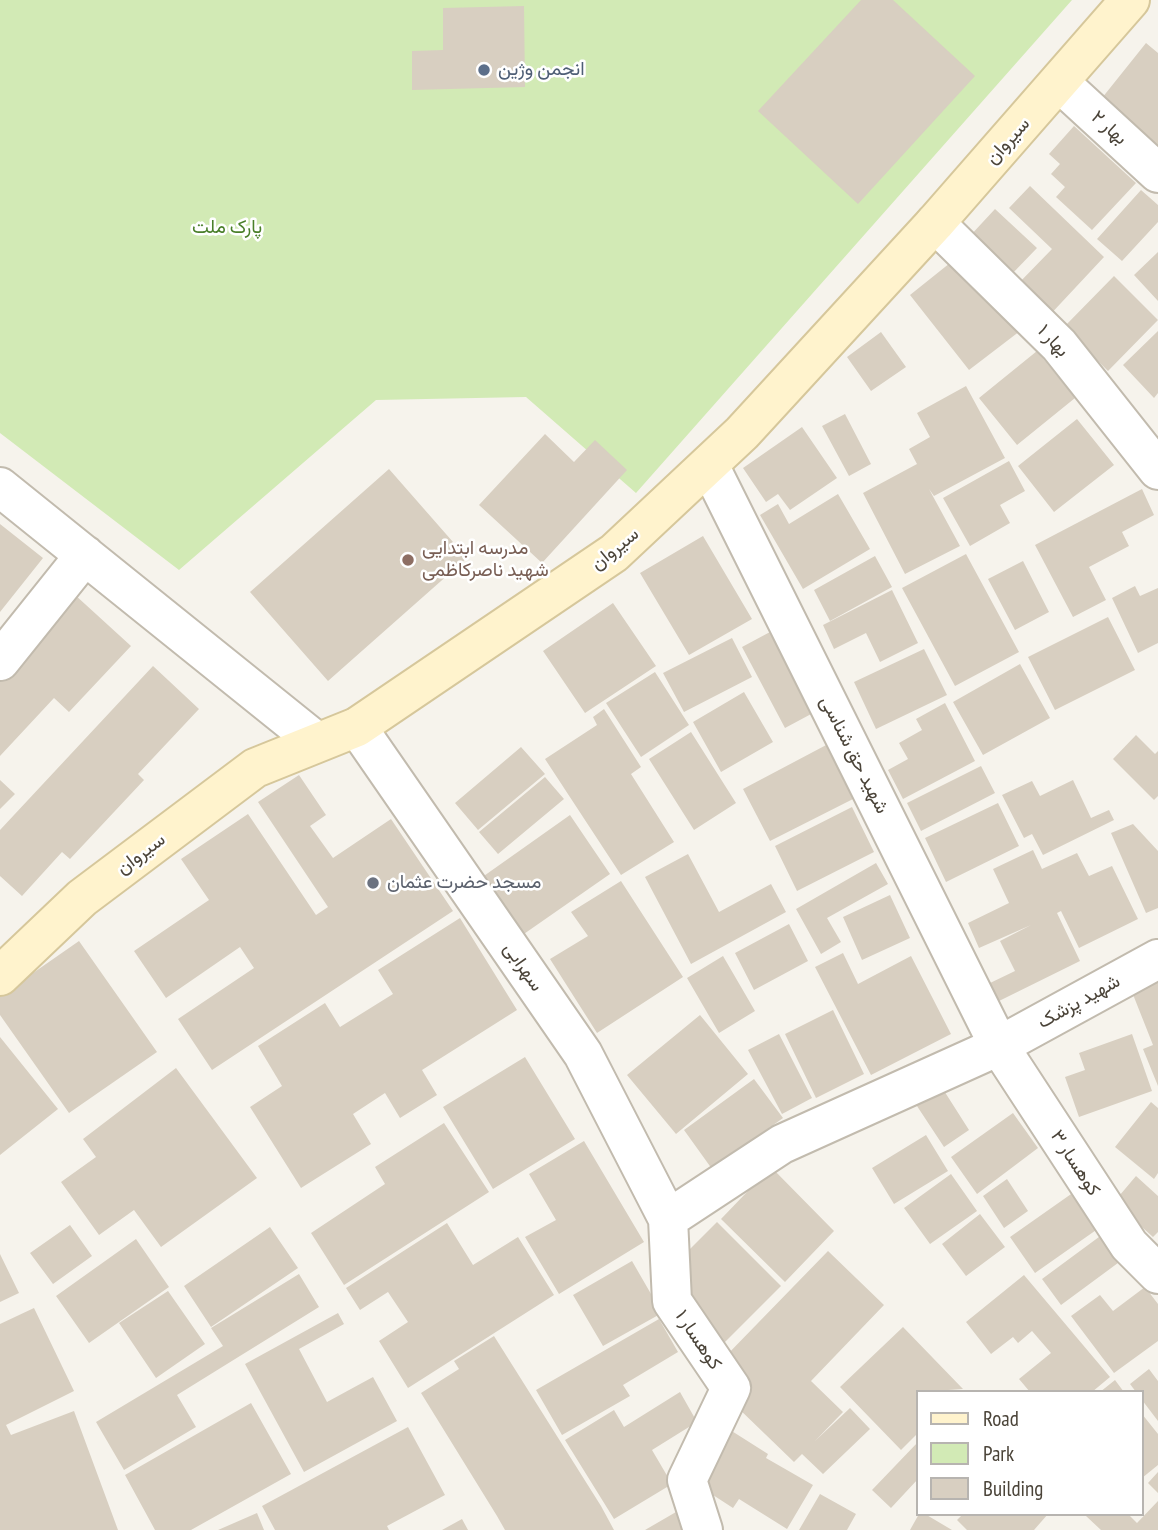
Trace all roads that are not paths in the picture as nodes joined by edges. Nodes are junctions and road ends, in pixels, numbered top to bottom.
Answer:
1 (1129, 0) edge
2 (1060, 83) junction
3 (1158, 173) edge
4 (935, 223) junction
5 (709, 465) junction
6 (1158, 470) edge
7 (0, 488) edge
8 (85, 555) junction
9 (0, 661) edge
10 (357, 727) junction
11 (317, 742) junction
12 (1158, 959) edge
13 (0, 976) edge
14 (999, 1046) junction
15 (668, 1219) junction
16 (1158, 1274) edge
17 (702, 1530) edge

1 - 2 street, سیروان
2 - 3 street, بهار ۲
2 - 4 street, سیروان
4 - 5 street, سیروان
4 - 6 street, بهار ۱
5 - 10 street, سیروان
5 - 14 street, شهید حق شناسی
7 - 8 street
8 - 9 street
8 - 11 street
10 - 11 street, سیروان
10 - 15 street, سهرابی
11 - 13 street, سیروان
12 - 14 street, شهید پزشک
14 - 15 street, شهید پزشک
14 - 16 street, کوهسار ۳
15 - 17 street, کوهسار ۱

